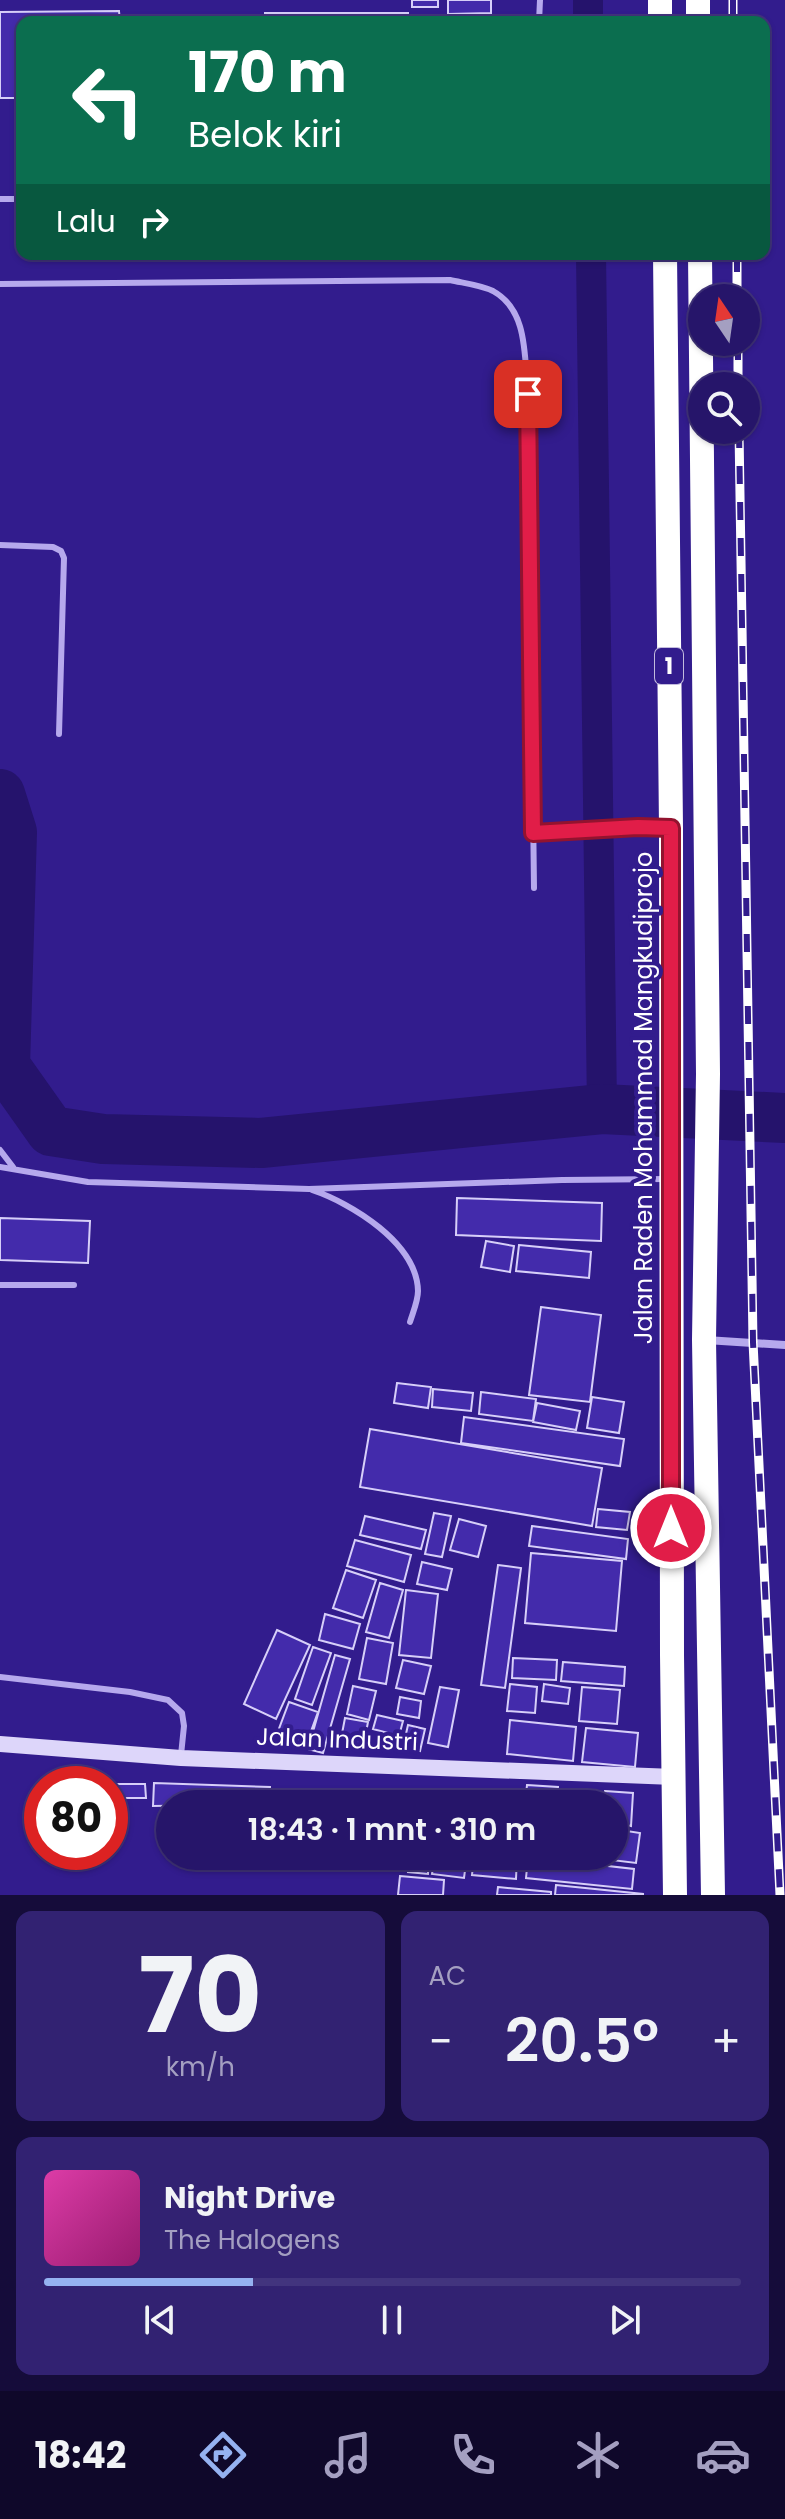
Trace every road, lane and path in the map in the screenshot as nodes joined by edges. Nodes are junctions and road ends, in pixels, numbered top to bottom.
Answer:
1 (665, 260) edge
2 (700, 260) edge
3 (0, 284) edge
4 (0, 545) edge
5 (59, 734) dead end
6 (671, 828) junction
7 (533, 833) junction
8 (534, 888) dead end
9 (0, 1150) edge
10 (0, 1167) edge
11 (13, 1167) junction
12 (670, 1169) junction
13 (309, 1189) junction
14 (0, 1285) edge
15 (74, 1285) dead end
16 (410, 1322) dead end
17 (704, 1340) junction
18 (785, 1345) edge
19 (0, 1677) edge
20 (0, 1744) edge
21 (181, 1758) junction
22 (674, 1777) junction
23 (675, 1895) edge
24 (713, 1895) edge

1 - 6 highway, Jalan Raden Mohammad Mangkudiprojo / 1
2 - 17 highway, 1
3 - 7 lane
4 - 5 lane
6 - 7 lane
6 - 12 highway, Jalan Raden Mohammad Mangkudiprojo / 1
7 - 8 lane
9 - 11 lane
10 - 11 lane
11 - 13 lane
12 - 13 lane
12 - 22 highway, Jalan Raden Mohammad Mangkudiprojo / 1
13 - 16 lane
14 - 15 lane
17 - 18 street
17 - 24 highway, 1
19 - 21 lane
20 - 21 street, Jalan Industri
21 - 22 street, Jalan Industri
22 - 23 highway, Jalan Raden Mohammad Mangkudiprojo / 1

